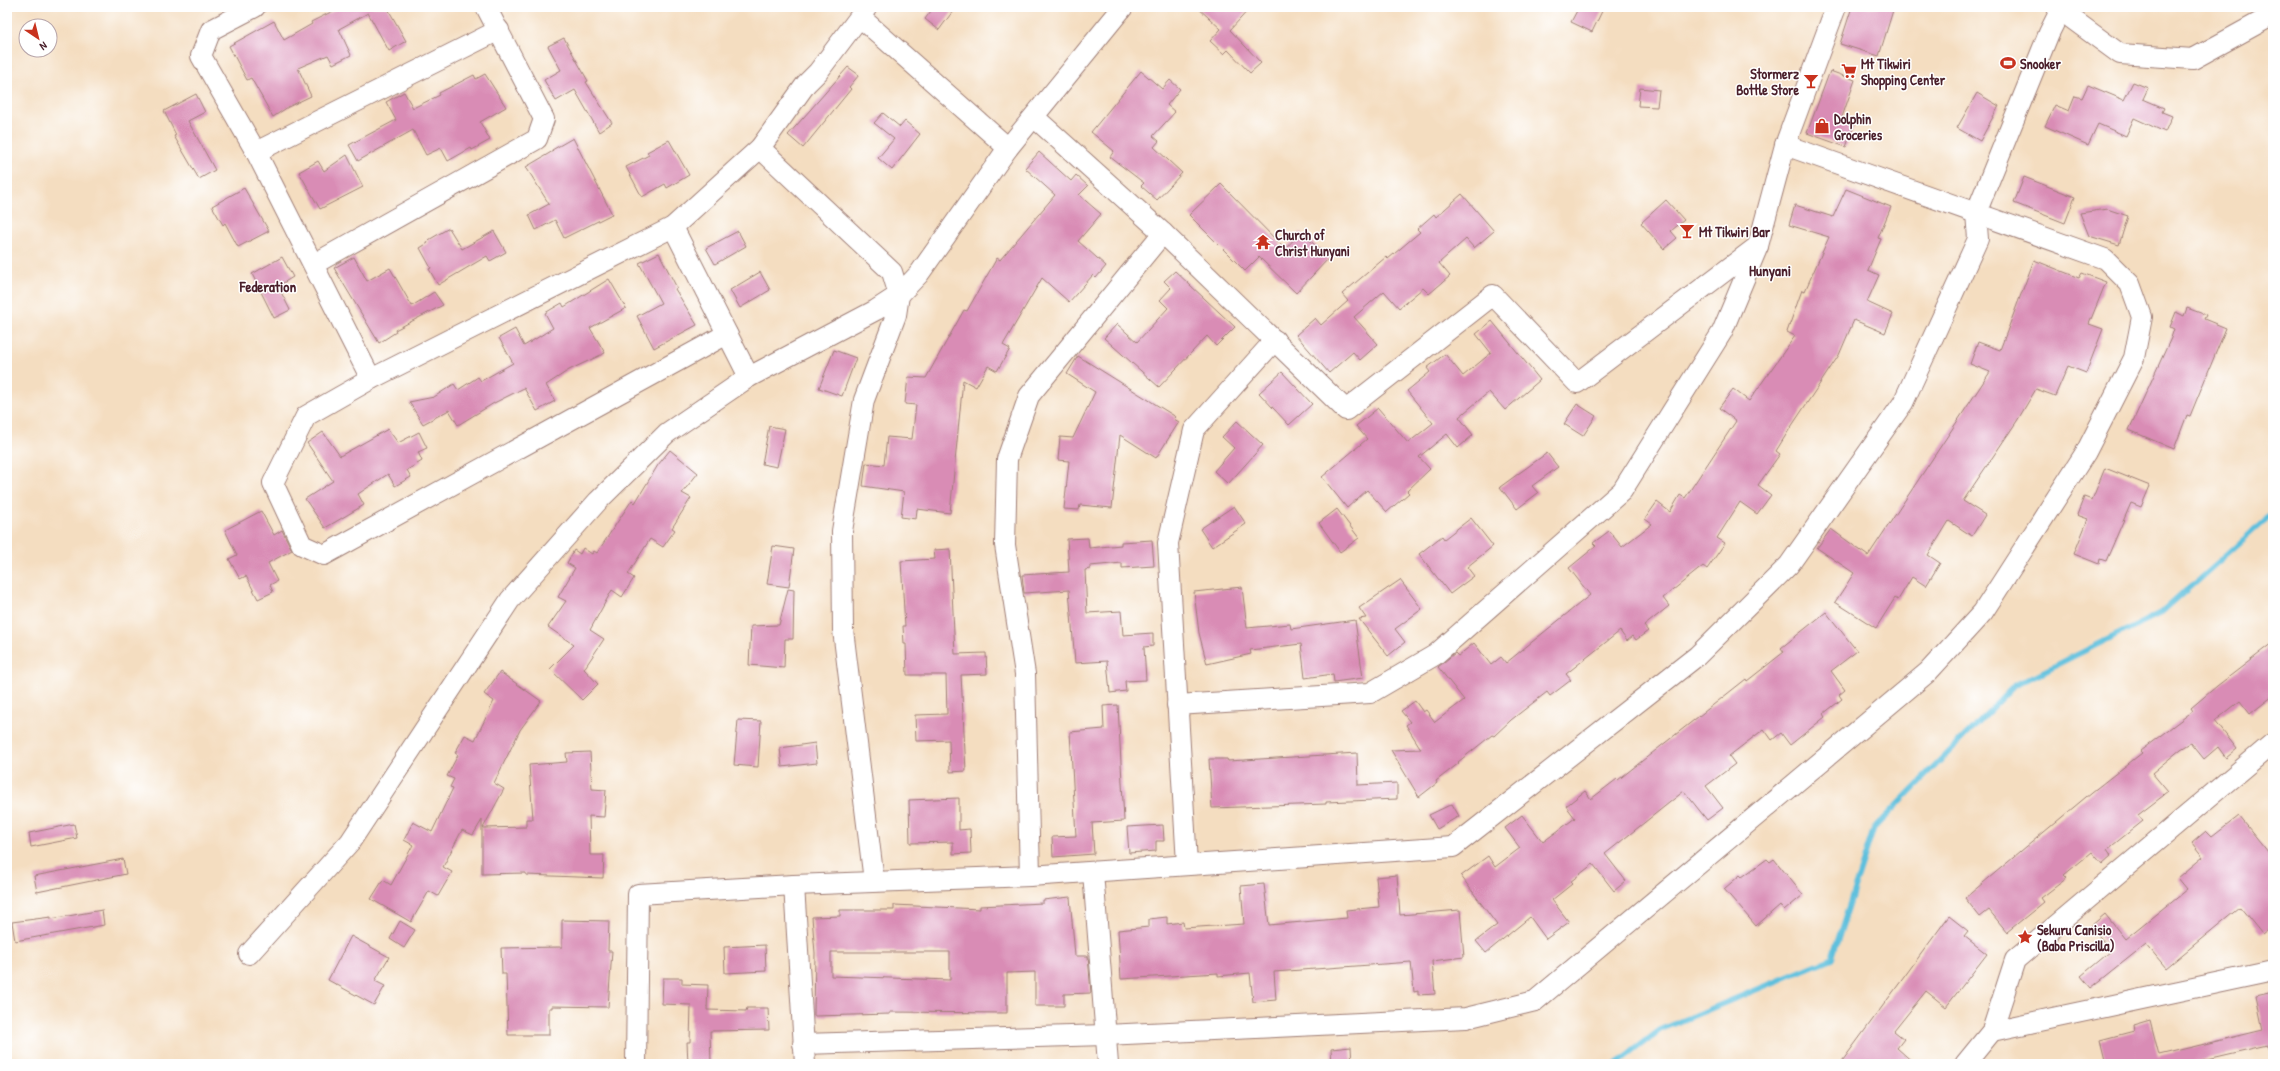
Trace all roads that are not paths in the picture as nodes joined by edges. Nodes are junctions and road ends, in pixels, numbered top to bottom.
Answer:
1 (255, 7) edge
2 (486, 7) edge
3 (1123, 7) edge
4 (1836, 7) edge
5 (2061, 9) edge
6 (864, 12) edge
7 (2273, 15) edge
8 (499, 30) junction
9 (1034, 116) junction
10 (1785, 145) junction
11 (760, 148) junction
12 (1008, 148) junction
13 (256, 152) junction
14 (1976, 213) junction
15 (673, 227) junction
16 (1163, 233) junction
17 (1758, 246) junction
18 (314, 264) junction
19 (899, 295) junction
20 (727, 334) junction
21 (1275, 340) junction
22 (749, 377) junction
23 (372, 379) junction
24 (1177, 706) junction
25 (2273, 743) edge
26 (1187, 864) junction
27 (1093, 872) junction
28 (1030, 876) junction
29 (874, 881) junction
30 (794, 884) junction
31 (249, 954) dead end
32 (2273, 971) edge
33 (1992, 1031) junction
34 (1105, 1035) junction
35 (803, 1044) junction
36 (636, 1064) edge
37 (805, 1064) edge
38 (1108, 1064) edge
39 (1965, 1064) edge

1 - 13 street
2 - 8 street
3 - 9 street
4 - 10 street
5 - 7 street
5 - 14 street
6 - 11 street
6 - 12 street
8 - 13 street
8 - 18 street
9 - 12 street
9 - 16 street
10 - 14 street
10 - 17 street
11 - 15 street
11 - 19 street
12 - 19 street
13 - 18 street
14 - 26 street
14 - 34 street
15 - 20 street
15 - 23 street
16 - 21 street
16 - 28 street
17 - 21 street
17 - 24 street
18 - 23 street
19 - 22 street
19 - 29 street
20 - 22 street
20 - 23 street
21 - 24 street
22 - 31 street
24 - 26 street
25 - 33 street
26 - 27 street
27 - 28 street
27 - 34 street
28 - 29 street
29 - 30 street
30 - 35 street
30 - 36 street
32 - 33 street
33 - 39 street
34 - 35 street
34 - 38 street
35 - 37 street

